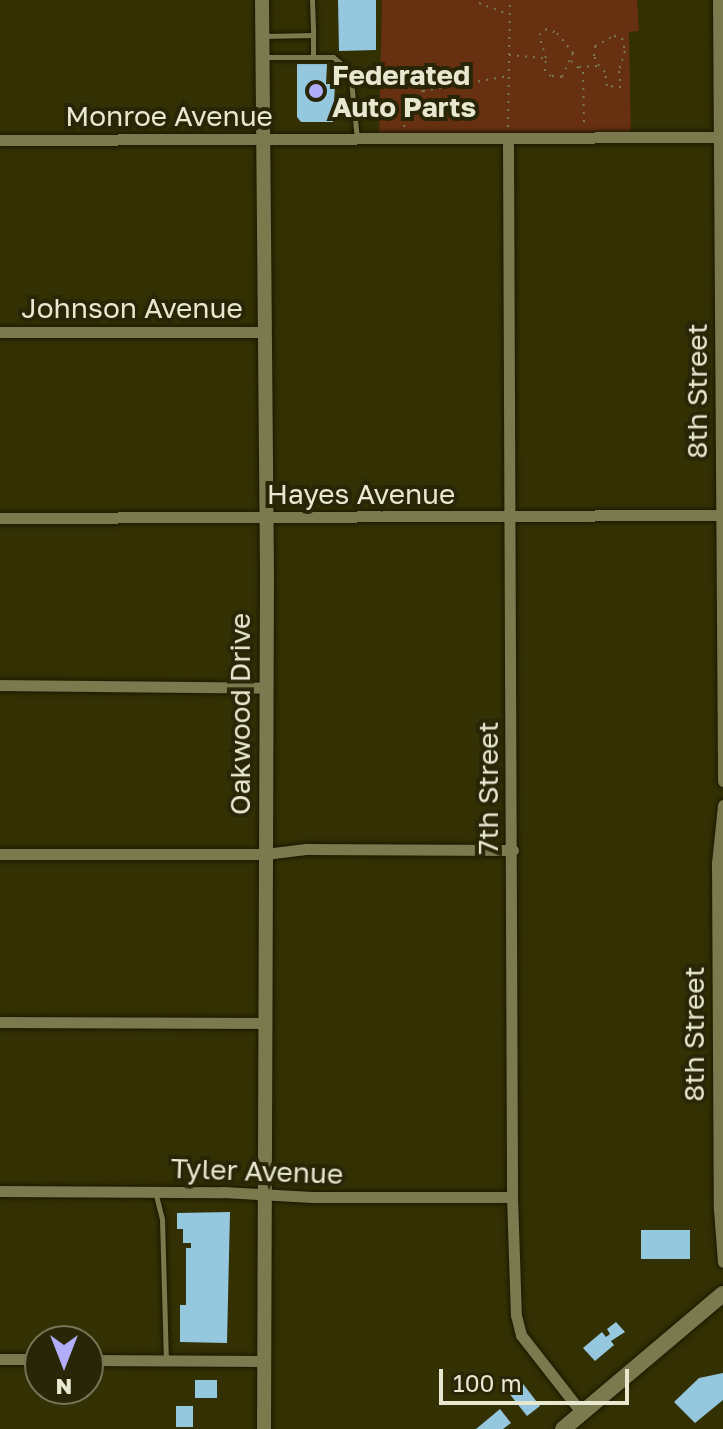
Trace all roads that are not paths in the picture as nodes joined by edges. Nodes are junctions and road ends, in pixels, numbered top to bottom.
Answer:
1 (262, 0) edge
2 (312, 0) edge
3 (718, 0) edge
4 (313, 35) junction
5 (263, 36) junction
6 (263, 57) junction
7 (313, 57) junction
8 (508, 134) junction
9 (721, 137) edge
10 (0, 140) edge
11 (264, 140) junction
12 (357, 140) junction
13 (0, 332) edge
14 (265, 332) junction
15 (722, 515) edge
16 (511, 517) junction
17 (0, 518) edge
18 (265, 518) junction
19 (0, 685) edge
20 (266, 688) junction
21 (723, 781) edge
22 (723, 805) edge
23 (513, 850) junction
24 (0, 854) edge
25 (265, 854) junction
26 (0, 1022) edge
27 (265, 1023) junction
28 (0, 1191) edge
29 (155, 1191) junction
30 (264, 1195) junction
31 (512, 1197) junction
32 (723, 1262) edge
33 (723, 1294) edge
34 (0, 1359) edge
35 (24, 1359) edge
36 (104, 1360) edge
37 (166, 1360) junction
38 (264, 1361) junction
39 (582, 1413) junction
40 (264, 1429) edge
41 (563, 1429) edge

1 - 5 street, Oakwood Drive
2 - 4 lane
3 - 9 street, 8th Street
4 - 5 lane
4 - 7 lane
5 - 6 street, Oakwood Drive
6 - 7 lane
6 - 11 street, Oakwood Drive
7 - 12 lane
8 - 9 street, Monroe Avenue
8 - 12 street, Monroe Avenue
8 - 16 street, 7th Street
9 - 15 street, 8th Street
10 - 11 street, Monroe Avenue
11 - 12 street, Monroe Avenue
11 - 14 street, Oakwood Drive
13 - 14 street, Johnson Avenue
14 - 18 street, Oakwood Drive
15 - 16 street, Hayes Avenue
15 - 21 street, 8th Street
16 - 18 street, Hayes Avenue
16 - 23 street, 7th Street
17 - 18 street, Hayes Avenue
18 - 20 street, Oakwood Drive
19 - 20 street
20 - 25 street, Oakwood Drive
22 - 32 street, 8th Street
23 - 25 street
23 - 31 street, 7th Street
24 - 25 street
25 - 27 street, Oakwood Drive
26 - 27 street
27 - 30 street, Oakwood Drive
28 - 29 street, Tyler Avenue
29 - 30 street, Tyler Avenue
29 - 37 lane
30 - 31 street, Tyler Avenue
30 - 38 street, Oakwood Drive
31 - 39 street, 7th Street
33 - 39 main road
34 - 35 street
36 - 37 street
37 - 38 street
38 - 40 street, Oakwood Drive
39 - 41 main road

